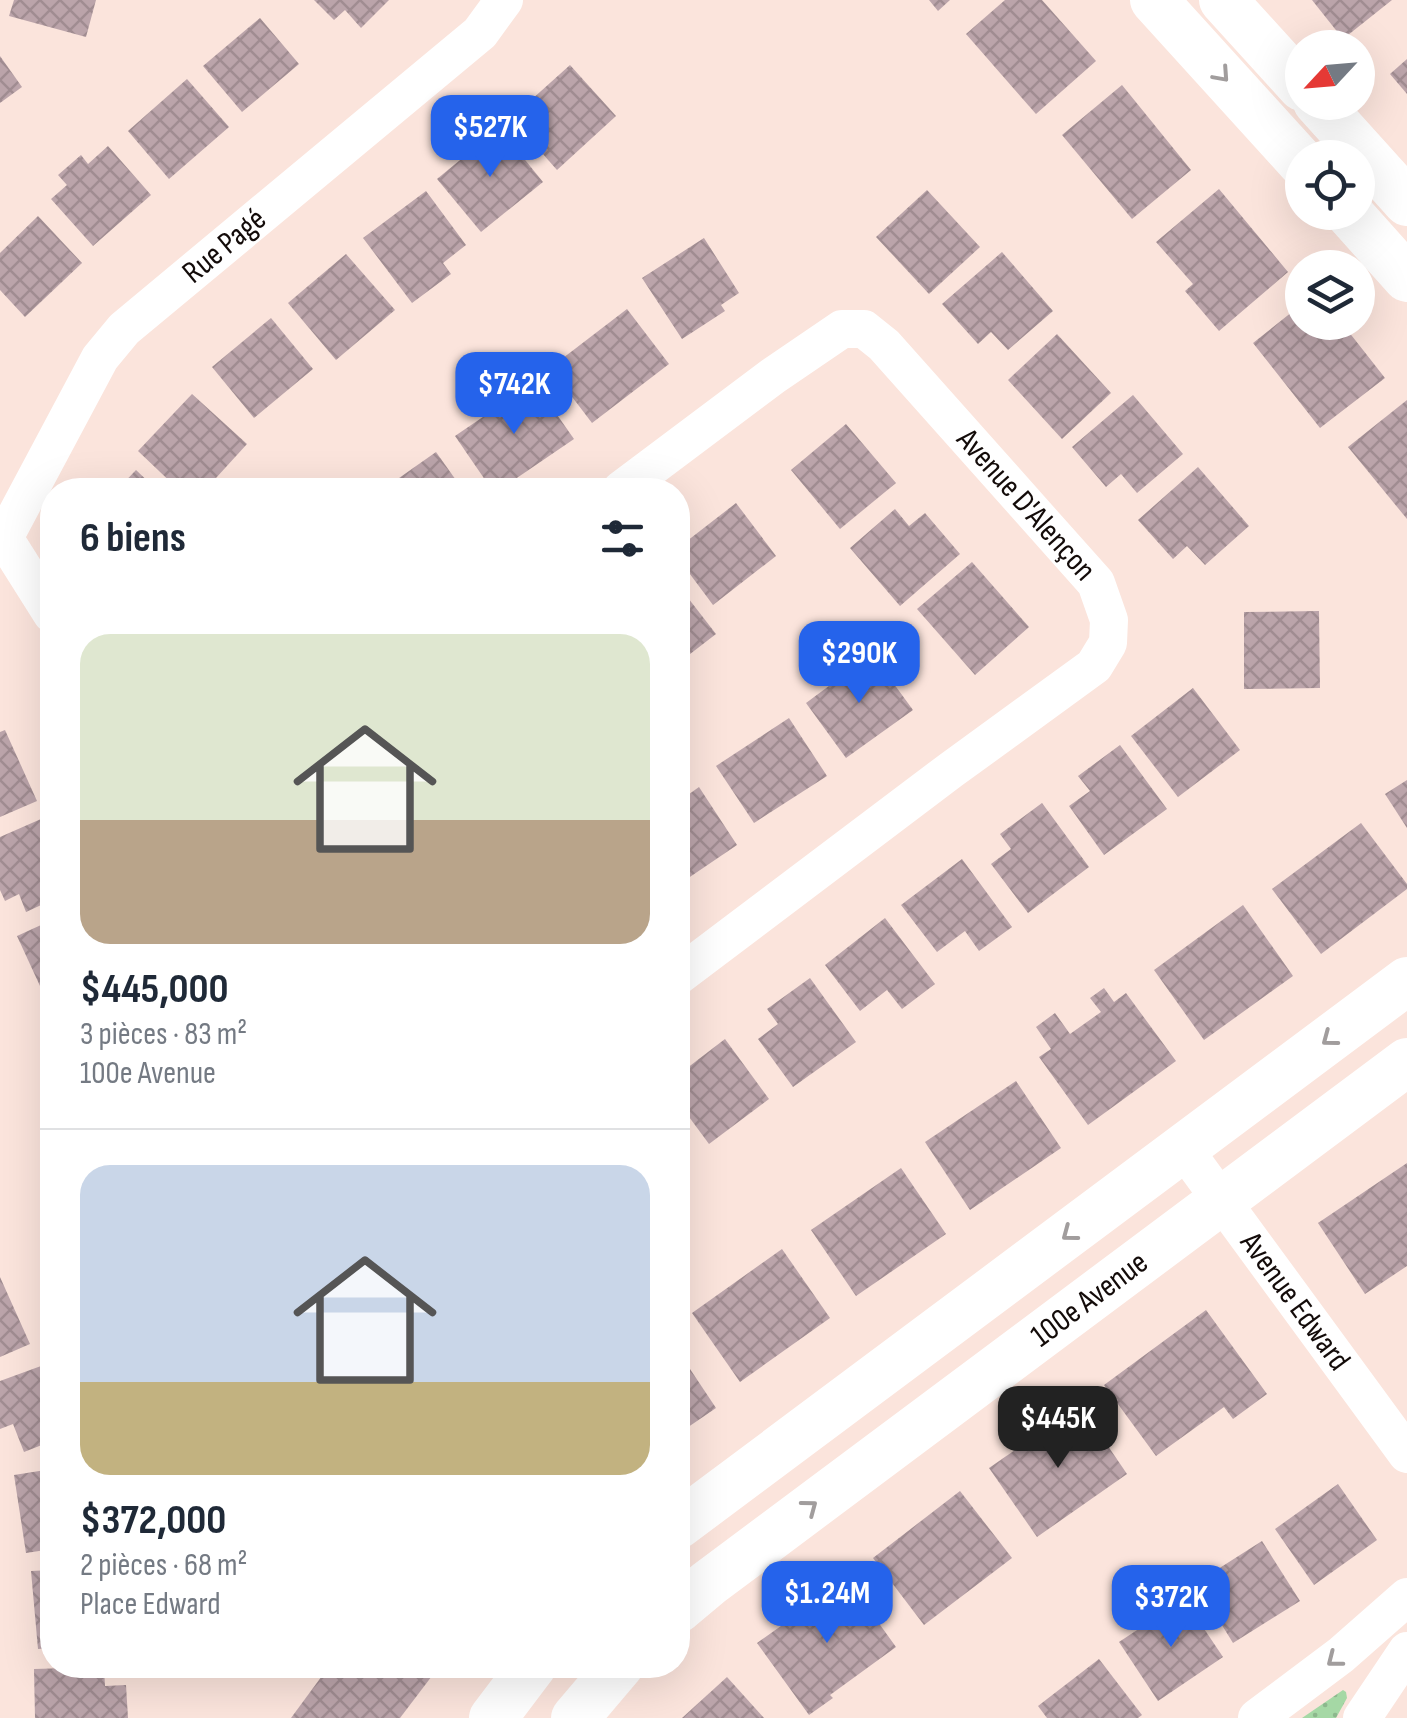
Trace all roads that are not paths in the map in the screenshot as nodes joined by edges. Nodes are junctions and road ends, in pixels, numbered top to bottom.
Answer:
1 (504, 0) edge
2 (1223, 0) edge
3 (1157, 1) edge
4 (1285, 68) edge
5 (1332, 120) edge
6 (1285, 144) edge
7 (1407, 202) edge
8 (1364, 230) edge
9 (1407, 278) edge
10 (637, 478) edge
11 (2, 537) edge
12 (40, 596) edge
13 (690, 967) edge
14 (1407, 980) edge
15 (1407, 1062) edge
16 (1183, 1148) junction
17 (1222, 1200) junction
18 (1407, 1454) edge
19 (690, 1517) edge
20 (1407, 1597) edge
21 (690, 1599) edge
22 (1407, 1651) edge
23 (523, 1678) edge
24 (609, 1678) edge
25 (493, 1718) edge
26 (575, 1718) edge
27 (1257, 1718) edge
28 (1362, 1718) edge

1 - 11 street, Rue Pagé
2 - 4 street
3 -> 6 street
5 - 7 street
8 - 9 street
10 - 13 street, Avenue D'Alençon
11 - 12 street
14 -> 16 street, 100e Avenue
15 - 17 street, 100e Avenue
16 - 17 street, Avenue Edward
16 -> 19 street, 100e Avenue
17 - 18 street, Avenue Edward
21 -> 17 street, 100e Avenue
20 -> 27 street
22 - 28 street
23 - 25 street
24 - 26 street

